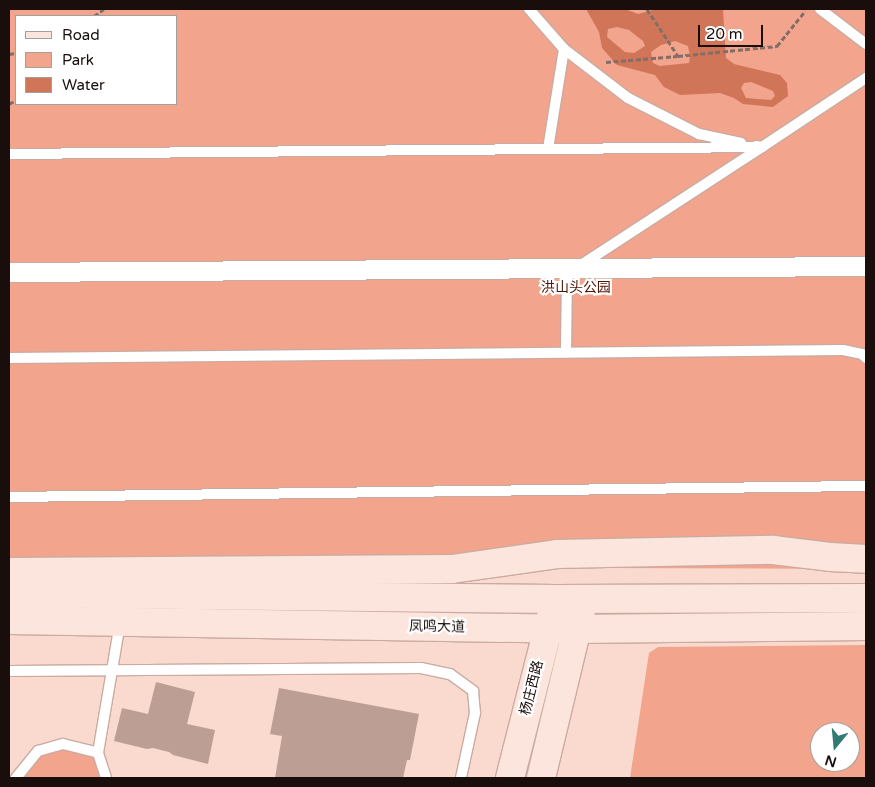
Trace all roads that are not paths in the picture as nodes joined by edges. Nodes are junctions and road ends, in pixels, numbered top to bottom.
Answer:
1 (529, 9) edge
2 (820, 9) edge
3 (866, 44) edge
4 (564, 49) junction
5 (866, 78) edge
6 (762, 147) junction
7 (548, 149) junction
8 (9, 154) edge
9 (866, 266) edge
10 (572, 268) junction
11 (9, 272) edge
12 (566, 352) junction
13 (9, 358) edge
14 (866, 358) edge
15 (866, 486) edge
16 (9, 498) edge
17 (866, 559) edge
18 (9, 572) edge
19 (9, 593) edge
20 (866, 598) edge
21 (556, 599) junction
22 (584, 599) junction
23 (9, 620) edge
24 (120, 622) junction
25 (866, 626) edge
26 (546, 629) junction
27 (576, 629) junction
28 (9, 670) edge
29 (112, 670) junction
30 (98, 753) junction
31 (16, 778) edge
32 (106, 778) edge
33 (461, 778) edge
34 (510, 778) edge
35 (541, 778) edge

1 - 4 lane
2 - 3 lane
4 - 6 lane
4 - 7 lane
5 - 6 lane
6 - 7 lane
6 - 10 lane
7 - 8 lane
9 - 10 street
10 - 11 street
10 - 12 lane
12 - 13 lane
12 - 14 lane
15 - 16 lane
17 - 18 main road
19 - 21 main road, 凤鸣大道
20 - 22 main road, 凤鸣大道
21 - 22 main road, 凤鸣大道
21 - 26 main road, 杨庄西路
22 - 27 main road, 杨庄西路
23 - 24 main road, 凤鸣大道
24 - 26 main road, 凤鸣大道
24 - 29 lane
25 - 27 main road, 凤鸣大道
26 - 27 main road, 凤鸣大道
26 - 34 main road, 杨庄西路
27 - 35 main road, 杨庄西路
28 - 29 lane
29 - 30 lane
29 - 33 lane
30 - 31 lane
30 - 32 lane

